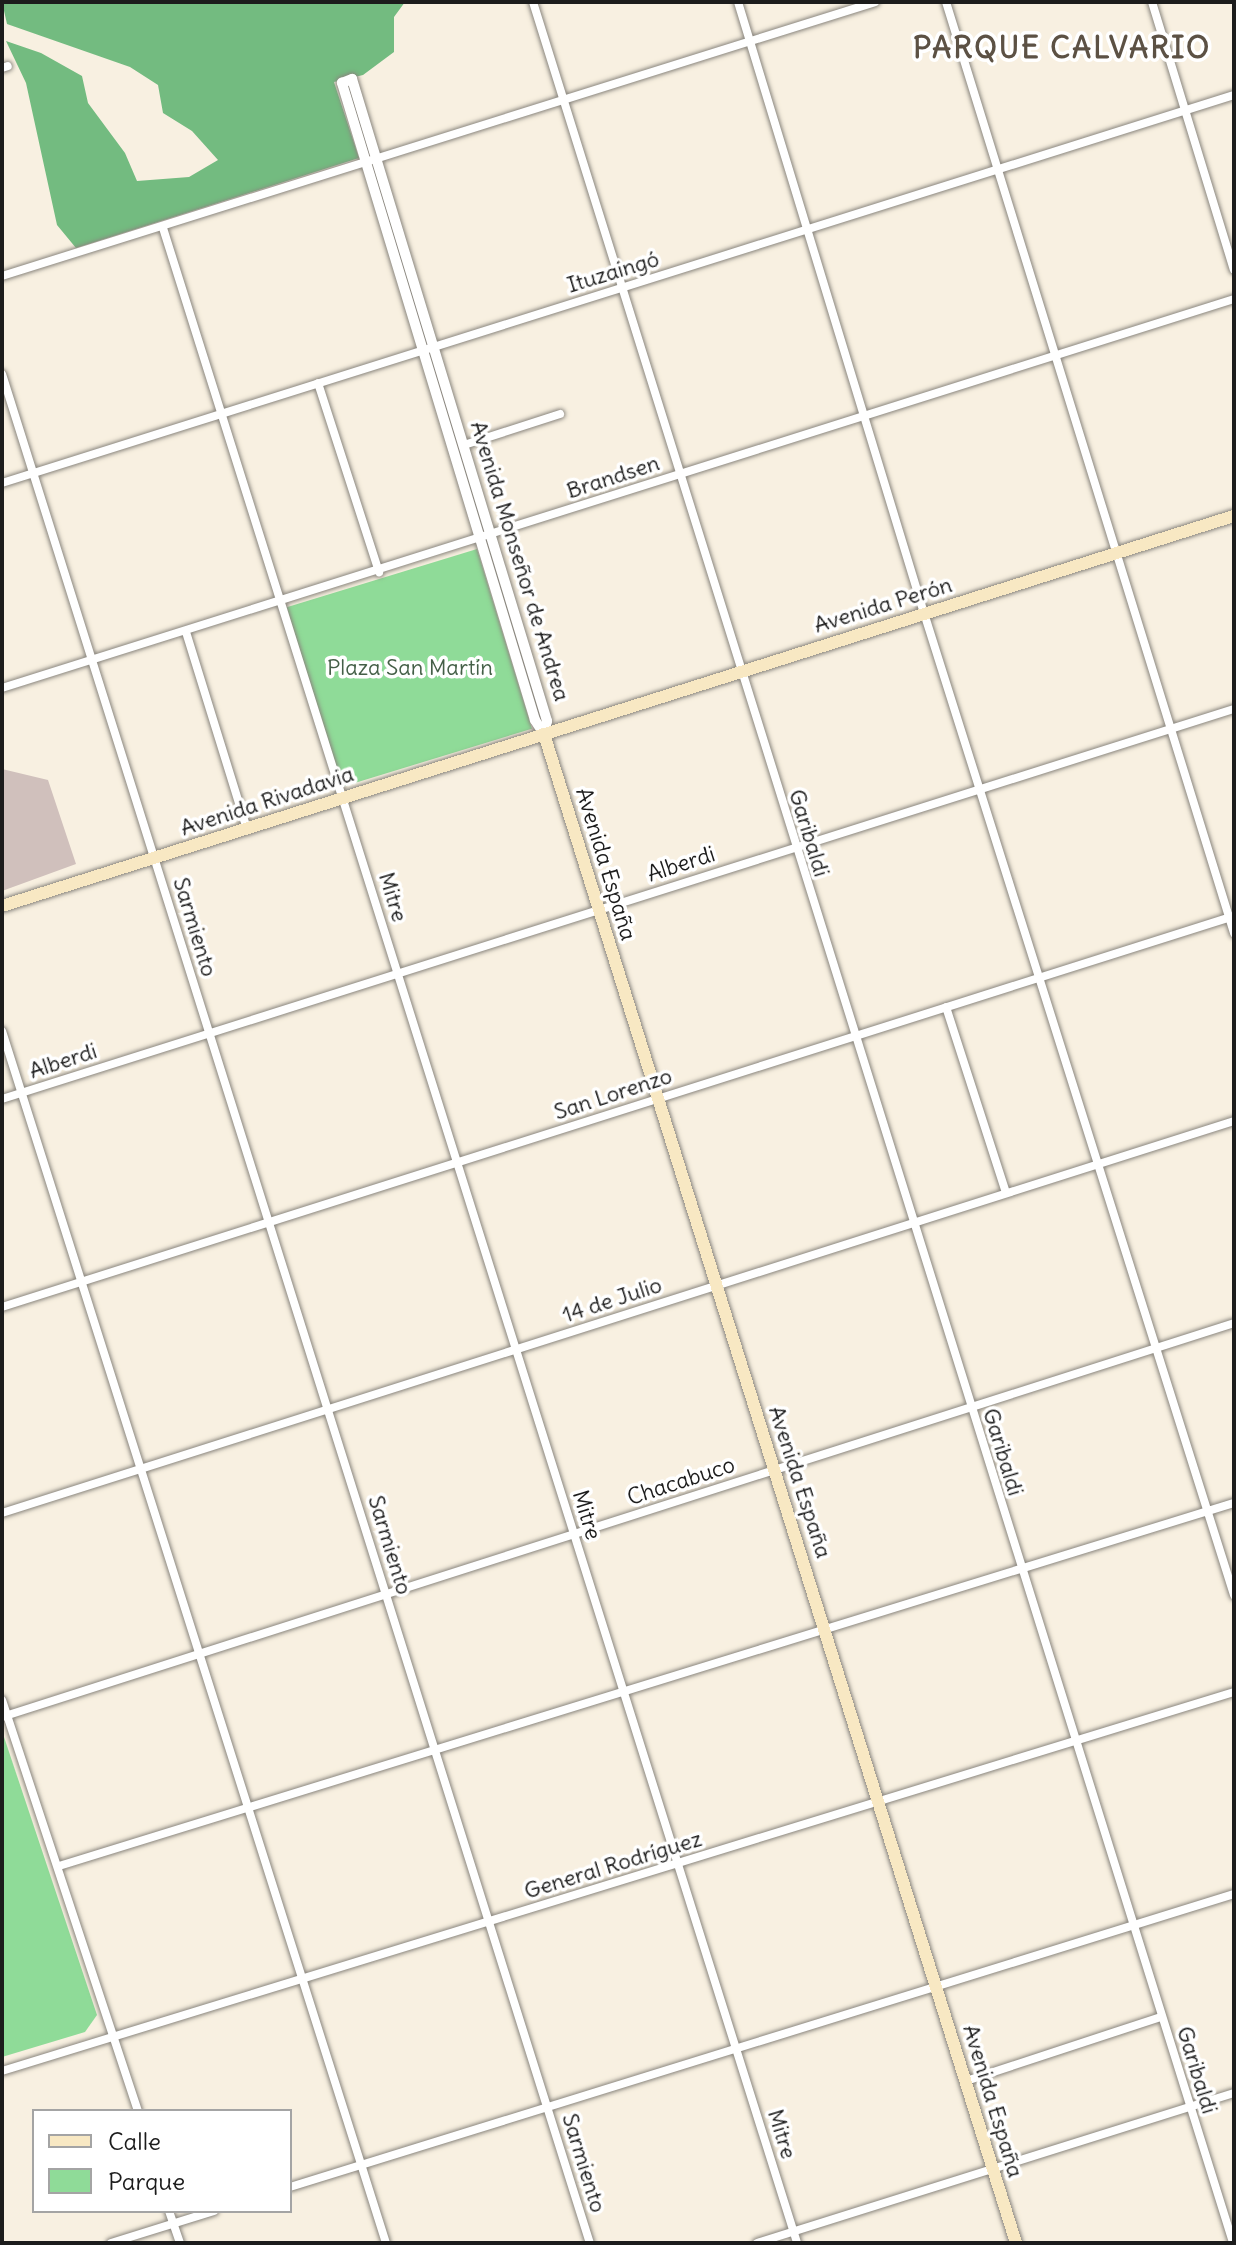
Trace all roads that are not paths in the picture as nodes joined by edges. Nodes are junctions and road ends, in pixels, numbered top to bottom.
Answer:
1 (533, 2) edge
2 (738, 2) edge
3 (875, 2) edge
4 (946, 2) edge
5 (1152, 2) edge
6 (750, 42) junction
7 (1234, 95) edge
8 (565, 100) junction
9 (1186, 111) junction
10 (371, 162) junction
11 (996, 170) junction
12 (163, 228) junction
13 (810, 230) junction
14 (1234, 270) edge
15 (2, 276) edge
16 (622, 287) junction
17 (1234, 299) edge
18 (428, 348) junction
19 (1054, 357) junction
20 (3, 378) edge
21 (318, 383) junction
22 (220, 414) junction
23 (560, 414) dead end
24 (863, 417) junction
25 (464, 445) junction
26 (33, 473) junction
27 (680, 475) junction
28 (2, 483) edge
29 (1234, 516) edge
30 (486, 537) junction
31 (1115, 553) junction
32 (379, 572) junction
33 (279, 603) junction
34 (924, 613) junction
35 (186, 632) junction
36 (92, 659) junction
37 (739, 671) junction
38 (2, 688) edge
39 (1234, 709) edge
40 (1170, 728) junction
41 (544, 734) junction
42 (980, 788) junction
43 (343, 799) junction
44 (247, 829) junction
45 (795, 847) junction
46 (155, 858) junction
47 (2, 906) edge
48 (599, 909) junction
49 (1232, 917) edge
50 (1234, 933) edge
51 (398, 973) junction
52 (1040, 978) junction
53 (946, 1007) junction
54 (2, 1031) edge
55 (210, 1033) junction
56 (854, 1037) junction
57 (22, 1093) junction
58 (2, 1099) edge
59 (658, 1099) junction
60 (1234, 1121) edge
61 (457, 1162) junction
62 (1099, 1164) junction
63 (1006, 1193) junction
64 (269, 1222) junction
65 (913, 1223) junction
66 (81, 1282) junction
67 (717, 1286) junction
68 (2, 1307) edge
69 (1234, 1323) edge
70 (1156, 1348) junction
71 (516, 1349) junction
72 (970, 1407) junction
73 (328, 1409) junction
74 (140, 1470) junction
75 (774, 1470) junction
76 (1234, 1503) edge
77 (1207, 1511) junction
78 (2, 1513) edge
79 (574, 1534) junction
80 (1021, 1569) junction
81 (386, 1594) junction
82 (1234, 1595) edge
83 (825, 1628) junction
84 (200, 1655) junction
85 (1234, 1692) edge
86 (624, 1693) junction
87 (2, 1700) edge
88 (4, 1716) edge
89 (1075, 1741) junction
90 (436, 1751) junction
91 (878, 1802) junction
92 (251, 1808) junction
93 (678, 1864) junction
94 (59, 1866) junction
95 (1234, 1894) edge
96 (489, 1922) junction
97 (1133, 1925) junction
98 (303, 1981) junction
99 (936, 1987) junction
100 (1161, 2017) junction
101 (114, 2035) junction
102 (736, 2049) junction
103 (2, 2071) edge
104 (966, 2081) junction
105 (1234, 2093) edge
106 (547, 2107) junction
107 (1190, 2107) junction
108 (137, 2109) edge
109 (361, 2165) junction
110 (993, 2169) junction
111 (292, 2186) edge
112 (170, 2213) edge
113 (208, 2213) edge
114 (173, 2224) junction
115 (794, 2231) junction
116 (111, 2243) edge
117 (180, 2243) edge
118 (386, 2243) edge
119 (590, 2243) edge
120 (757, 2243) edge
121 (797, 2243) edge
122 (1016, 2243) edge
123 (1233, 2243) edge

1 - 8 street, Garibaldi
2 - 6 street
3 - 6 street
4 - 11 street
5 - 9 street
6 - 8 street
6 - 13 street
7 - 9 street, Ituzaingó
8 - 10 street
8 - 16 street, Garibaldi
9 - 11 street, Ituzaingó
9 - 14 street
10 - 10 street, Avenida Monseñor de Andrea
10 - 12 street
10 - 18 street, Avenida Monseñor de Andrea
11 - 13 street, Ituzaingó
11 - 19 street
12 - 15 street
12 - 22 street, Mitre
13 - 16 street, Ituzaingó
13 - 24 street
16 - 18 street, Ituzaingó
16 - 27 street, Garibaldi
17 - 19 street, Brandsen
18 - 21 street, Ituzaingó
18 - 25 street, Avenida Monseñor de Andrea
18 - 30 street, Avenida Monseñor de Andrea
19 - 24 street, Brandsen
19 - 31 street
20 - 26 street, Sarmiento
21 - 22 street, Ituzaingó
21 - 32 street
22 - 26 street, Ituzaingó
22 - 33 street, Mitre
23 - 25 street
24 - 27 street, Brandsen
24 - 34 street
25 - 30 street, Avenida Monseñor de Andrea
26 - 28 street, Ituzaingó
26 - 36 street, Sarmiento
27 - 30 street, Brandsen
27 - 37 street, Garibaldi
29 - 31 main road, Avenida Perón
30 - 32 street, Brandsen
30 - 41 street, Avenida Monseñor de Andrea
31 - 34 main road, Avenida Perón
31 - 40 street
32 - 33 street, Brandsen
33 - 35 street, Brandsen
33 - 43 street, Mitre
34 - 37 main road, Avenida Perón
34 - 42 street
35 - 36 street, Brandsen
35 - 44 street
36 - 38 street, Brandsen
36 - 46 street, Sarmiento
37 - 41 main road, Avenida Perón
37 - 45 street, Garibaldi
39 - 40 street, Alberdi
40 - 42 street, Alberdi
40 - 49 street
41 - 43 main road, Avenida Rivadavia
41 - 48 main road, Avenida España
42 - 45 street, Alberdi
42 - 52 street
43 - 44 main road, Avenida Rivadavia
43 - 51 street, Mitre
44 - 46 main road, Avenida Rivadavia
45 - 48 street, Alberdi
45 - 56 street, Garibaldi
46 - 47 main road, Avenida Rivadavia
46 - 55 street, Sarmiento
48 - 51 street, Alberdi
48 - 59 main road, Avenida España
49 - 50 street
49 - 52 street, San Lorenzo
51 - 55 street, Alberdi
51 - 61 street, Mitre
52 - 53 street, San Lorenzo
52 - 62 street
53 - 56 street, San Lorenzo
53 - 63 street
54 - 57 street
55 - 57 street, Alberdi
55 - 64 street, Sarmiento
56 - 59 street, San Lorenzo
56 - 65 street, Garibaldi
57 - 58 street, Alberdi
57 - 66 street
59 - 61 street, San Lorenzo
59 - 67 main road, Avenida España
60 - 62 street, 14 de Julio
61 - 64 street, San Lorenzo
61 - 71 street, Mitre
62 - 63 street, 14 de Julio
62 - 70 street
63 - 65 street, 14 de Julio
64 - 66 street, San Lorenzo
64 - 73 street, Sarmiento
65 - 67 street, 14 de Julio
65 - 72 street, Garibaldi
66 - 68 street, San Lorenzo
66 - 74 street
67 - 71 street, 14 de Julio
67 - 75 main road, Avenida España
69 - 70 street, Chacabuco
70 - 72 street, Chacabuco
70 - 77 street
71 - 73 street, 14 de Julio
71 - 79 street, Mitre
72 - 75 street, Chacabuco
72 - 80 street, Garibaldi
73 - 74 street, 14 de Julio
73 - 81 street, Sarmiento
74 - 78 street, 14 de Julio
74 - 84 street
75 - 79 street, Chacabuco
75 - 83 main road, Avenida España
76 - 77 street
77 - 80 street
77 - 82 street
79 - 81 street, Chacabuco
79 - 86 street, Mitre
80 - 83 street
80 - 89 street, Garibaldi
81 - 84 street, Chacabuco
81 - 90 street, Sarmiento
83 - 86 street
83 - 91 main road, Avenida España
84 - 88 street, Chacabuco
84 - 92 street
85 - 89 street, General Rodríguez
86 - 90 street
86 - 93 street, Mitre
87 - 88 street
88 - 94 street
89 - 91 street, General Rodríguez
89 - 97 street, Garibaldi
90 - 92 street
90 - 96 street, Sarmiento
91 - 93 street, General Rodríguez
91 - 99 main road, Avenida España
92 - 94 street
92 - 98 street
93 - 96 street, General Rodríguez
93 - 102 street, Mitre
94 - 101 street
95 - 97 street
96 - 98 street, General Rodríguez
96 - 106 street, Sarmiento
97 - 99 street
97 - 100 street, Garibaldi
98 - 101 street, General Rodríguez
98 - 109 street
99 - 102 street
99 - 104 main road, Avenida España
100 - 104 street
100 - 107 street, Garibaldi
101 - 103 street, General Rodríguez
101 - 108 street
102 - 106 street
102 - 115 street, Mitre
104 - 110 main road, Avenida España
105 - 107 street
106 - 109 street
106 - 119 street, Sarmiento
107 - 110 street
107 - 123 street, Garibaldi
109 - 111 street
109 - 118 street
110 - 115 street
110 - 122 main road, Avenida España
112 - 114 street
113 - 114 street
114 - 116 street
114 - 117 street
115 - 120 street
115 - 121 street, Mitre

